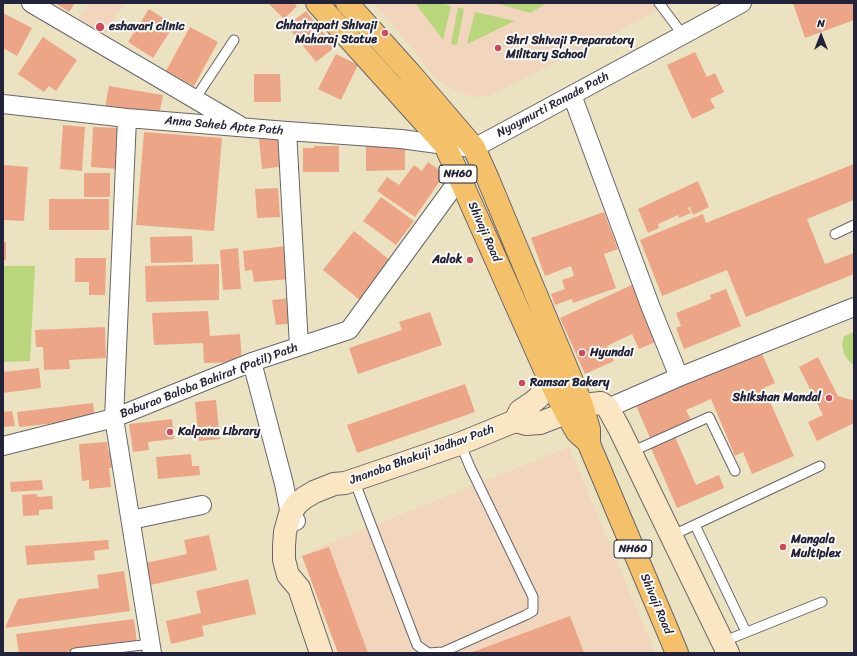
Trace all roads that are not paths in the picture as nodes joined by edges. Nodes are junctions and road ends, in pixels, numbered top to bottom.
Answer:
1 (31, 3) edge
2 (317, 3) edge
3 (347, 3) edge
4 (659, 3) edge
5 (742, 3) edge
6 (683, 35) junction
7 (234, 40) dead end
8 (572, 95) junction
9 (195, 99) junction
10 (3, 104) edge
11 (127, 118) junction
12 (243, 127) junction
13 (287, 131) junction
14 (445, 145) junction
15 (474, 148) junction
16 (460, 178) junction
17 (854, 225) edge
18 (835, 234) dead end
19 (854, 307) edge
20 (299, 346) junction
21 (252, 362) junction
22 (678, 377) junction
23 (549, 379) junction
24 (608, 408) junction
25 (574, 409) junction
26 (114, 418) junction
27 (515, 421) junction
28 (460, 443) junction
29 (3, 446) edge
30 (631, 452) junction
31 (820, 466) dead end
32 (735, 471) dead end
33 (349, 482) junction
34 (202, 505) dead end
35 (294, 519) junction
36 (131, 520) junction
37 (695, 525) junction
38 (671, 536) junction
39 (822, 602) dead end
40 (746, 632) junction
41 (152, 648) edge
42 (725, 648) edge
43 (74, 653) edge
44 (321, 653) edge
45 (677, 653) edge

1 - 9 street
2 - 14 highway, Shivaji Road / NH60
3 - 15 highway, Shivaji Road / NH60
4 - 6 lane
5 - 6 street, Nyaymurti Ranade Path
6 - 8 street, Nyaymurti Ranade Path
7 - 9 lane
8 - 15 street, Nyaymurti Ranade Path
8 - 22 street
9 - 12 street
10 - 11 street, Anna Saheb Apte Path
11 - 12 street, Anna Saheb Apte Path
11 - 26 street
12 - 13 street, Anna Saheb Apte Path
13 - 14 street, Anna Saheb Apte Path
13 - 20 street
14 - 15 street
14 - 16 highway, Shivaji Road / NH60
15 - 25 highway, Shivaji Road / NH60
16 - 20 street, Baburao Baloba Bahirat (Patil) Path
16 - 23 highway, Shivaji Road / NH60
17 - 18 lane
19 - 22 street
20 - 21 street, Baburao Baloba Bahirat (Patil) Path
21 - 26 street, Baburao Baloba Bahirat (Patil) Path
21 - 35 street
22 - 24 street
23 - 25 highway, Shivaji Road / NH60
23 - 27 street
24 - 25 street
24 - 30 street
25 - 27 street, Jnanoba Bhakuji Jadhav Path
25 - 45 highway, Shivaji Road / NH60
26 - 29 street, Baburao Baloba Bahirat (Patil) Path
26 - 36 street
27 - 28 street, Jnanoba Bhakuji Jadhav Path
28 - 33 street, Jnanoba Bhakuji Jadhav Path
28 - 33 lane
30 - 32 lane
30 - 38 street
31 - 37 lane
33 - 35 street, Jnanoba Bhakuji Jadhav Path
34 - 36 street
35 - 44 street
36 - 41 street
37 - 38 lane
37 - 40 lane
38 - 42 street
39 - 40 lane
40 - 42 lane
41 - 43 lane

